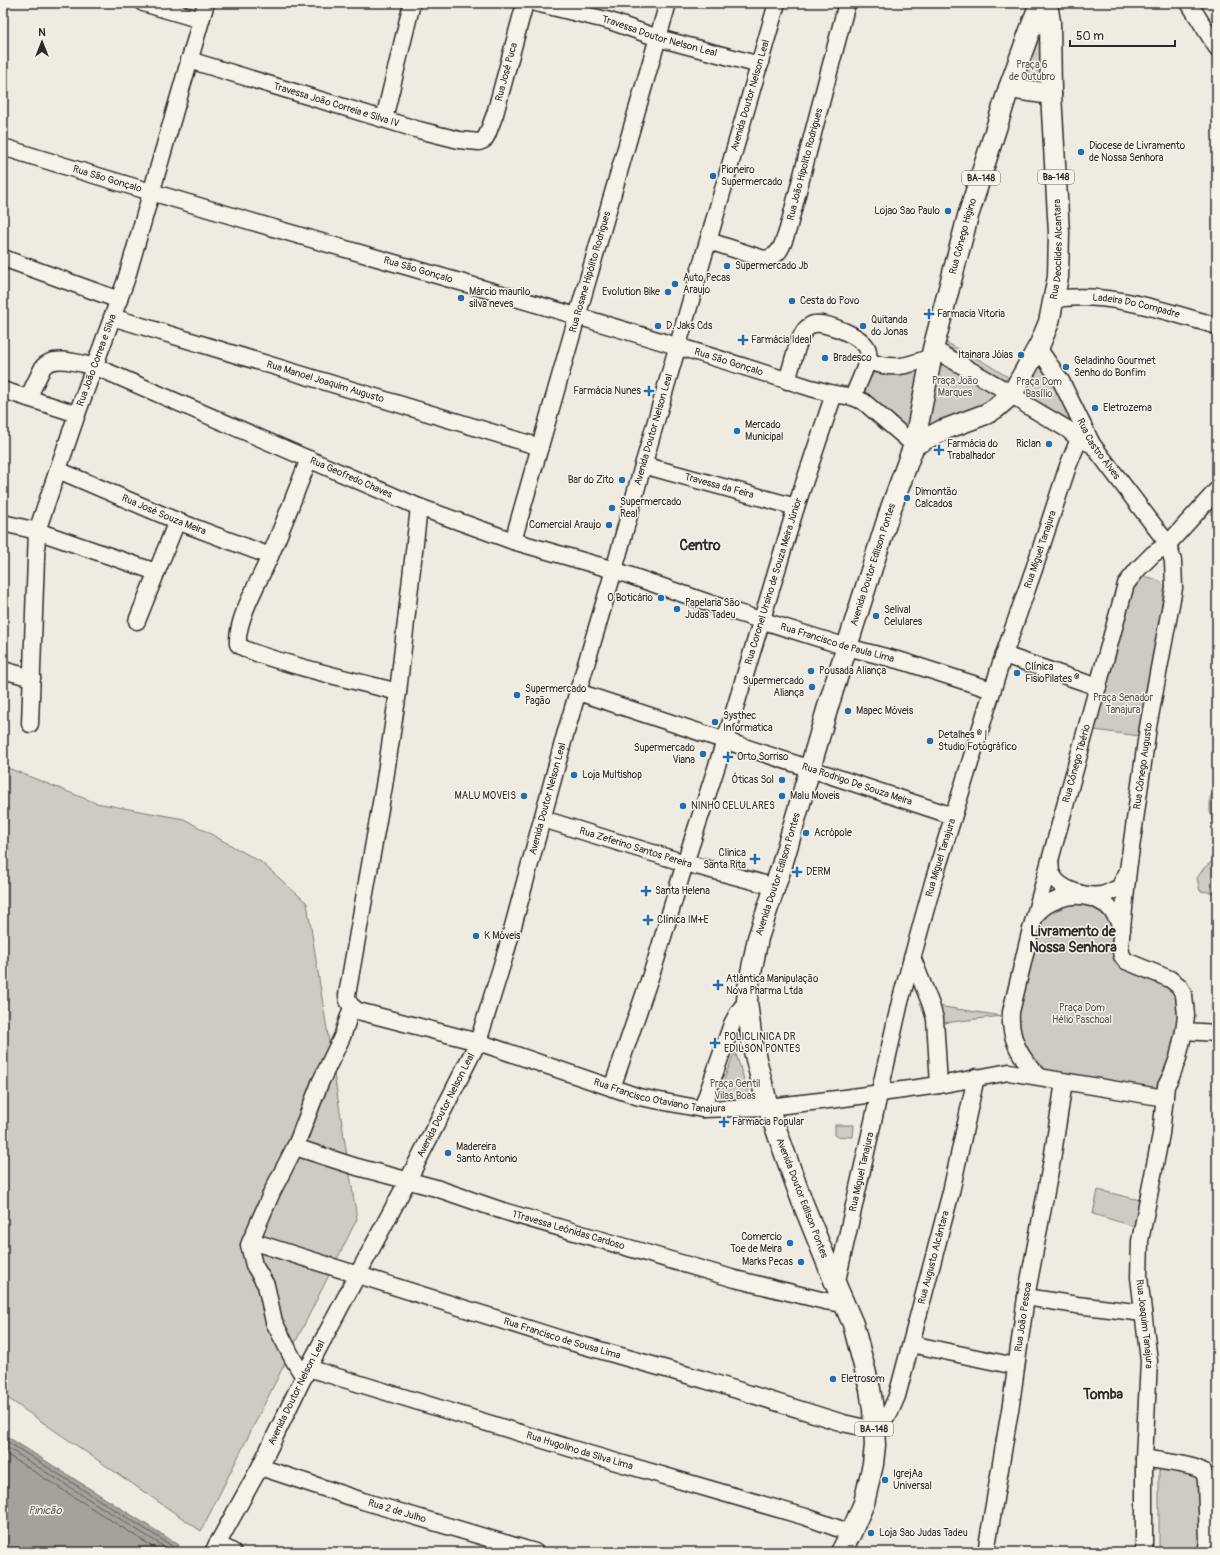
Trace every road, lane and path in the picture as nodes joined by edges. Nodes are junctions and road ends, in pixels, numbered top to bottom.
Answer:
1 (143, 3) edge
2 (206, 3) edge
3 (412, 3) edge
4 (525, 3) edge
5 (536, 3) edge
6 (668, 3) edge
7 (777, 3) edge
8 (847, 3) edge
9 (1040, 3) edge
10 (1047, 3) edge
11 (1189, 3) edge
12 (201, 20) junction
13 (658, 38) junction
14 (1217, 48) edge
15 (189, 60) junction
16 (760, 66) junction
17 (1009, 88) junction
18 (1051, 94) junction
19 (384, 119) junction
20 (484, 140) joint
21 (3, 147) edge
22 (151, 193) junction
23 (709, 241) junction
24 (3, 258) edge
25 (1054, 299) junction
26 (119, 300) junction
27 (112, 317) junction
28 (577, 317) junction
29 (1217, 326) edge
30 (677, 346) junction
31 (1038, 348) junction
32 (932, 353) junction
33 (867, 361) junction
34 (94, 366) junction
35 (787, 381) junction
36 (3, 390) edge
37 (834, 394) junction
38 (1012, 394) junction
39 (853, 397) junction
40 (28, 398) junction
41 (77, 414) junction
42 (1086, 442) junction
43 (914, 445) junction
44 (540, 447) junction
45 (309, 459) junction
46 (643, 465) junction
47 (58, 470) junction
48 (1217, 490) edge
49 (419, 507) junction
50 (796, 507) junction
51 (177, 521) junction
52 (3, 522) edge
53 (37, 531) junction
54 (513, 541) junction
55 (1168, 544) junction
56 (270, 556) junction
57 (614, 570) junction
58 (156, 572) junction
59 (761, 620) junction
60 (137, 621) dead end
61 (847, 647) junction
62 (1004, 655) junction
63 (3, 670) edge
64 (32, 678) junction
65 (1098, 687) junction
66 (992, 690) junction
67 (398, 692) junction
68 (578, 692) junction
69 (30, 724) dead end
70 (725, 741) junction
71 (809, 768) junction
72 (953, 816) junction
73 (543, 819) junction
74 (1050, 861) junction
75 (685, 863) junction
76 (1128, 870) junction
77 (776, 887) junction
78 (1036, 914) junction
79 (1122, 930) junction
80 (912, 957) junction
81 (747, 1001) junction
82 (352, 1007) junction
83 (1184, 1031) junction
84 (1217, 1033) edge
85 (478, 1042) junction
86 (1016, 1046) junction
87 (1009, 1072) junction
88 (1038, 1076) junction
89 (976, 1077) junction
90 (1064, 1082) junction
91 (939, 1085) junction
92 (612, 1088) junction
93 (879, 1092) junction
94 (1165, 1098) junction
95 (768, 1107) junction
96 (702, 1109) junction
97 (295, 1147) junction
98 (408, 1180) junction
99 (251, 1241) junction
100 (358, 1274) junction
101 (836, 1285) junction
102 (1026, 1297) junction
103 (845, 1304) junction
104 (1143, 1313) junction
105 (911, 1344) junction
106 (1015, 1366) junction
107 (306, 1372) junction
108 (874, 1430) junction
109 (1144, 1458) junction
110 (260, 1467) junction
111 (851, 1533) junction
112 (215, 1548) edge
113 (233, 1552) edge
114 (535, 1552) edge
115 (841, 1552) edge
116 (986, 1552) edge
117 (1144, 1552) edge
118 (1206, 1552) edge

1 - 12 street
2 - 12 street, Rua João Correa e Silva
3 - 19 street
4 - 20 street, Rua José Puca
5 - 13 street, Travessa Doutor Nelson Leal
6 - 13 street, Rua Rosane Hipólito Rodrigues
7 - 16 street, Avenida Doutor Nelson Leal
8 - 23 street, Rua João Hipolito Rodrigues
9 - 17 main road, Rua Cônego Higino / BA-148
10 - 18 main road, Rua Deoclides Alcantara / Ba-148
11 - 14 street
12 - 15 street, Rua João Correa e Silva
13 - 16 street, Travessa Doutor Nelson Leal
13 - 28 street, Rua Rosane Hipólito Rodrigues
15 - 19 street, Travessa João Correia e Silva IV
15 - 22 street, Rua João Correa e Silva
16 - 23 street, Avenida Doutor Nelson Leal
17 - 18 main road
17 - 32 main road, Rua Cônego Higino / BA-148
18 - 25 main road, Rua Deoclides Alcantara / Ba-148
19 - 20 street, Travessa João Correia e Silva IV
21 - 22 street, Rua São Gonçalo
22 - 26 street, Rua João Correa e Silva
22 - 28 street, Rua São Gonçalo
23 - 30 street, Avenida Doutor Nelson Leal
24 - 26 street
25 - 29 street, Ladeira Do Compadre
25 - 31 main road, Rua Deoclides Alcantara / Ba-148
26 - 27 street, Rua João Correa e Silva
27 - 34 street, Rua João Correa e Silva
27 - 44 street, Rua Manoel Joaquim Augusto
28 - 30 street, Rua São Gonçalo
28 - 44 street, Rua Rosane Hipólito Rodrigues
30 - 35 street, Rua São Gonçalo
30 - 46 street, Avenida Doutor Nelson Leal
31 - 38 main road, Ba-148
31 - 42 street, Rua Castro Alves
32 - 33 street
32 - 38 street
32 - 43 main road, BA-148
33 - 35 street
33 - 39 street
34 - 40 street, Rua Geofredo Chaves
34 - 41 street, Rua João Correa e Silva
34 - 45 street, Rua Geofredo Chaves
35 - 37 street, Rua São Gonçalo
36 - 40 street
37 - 39 street
37 - 50 street, Rua Coronel Ursino de Souza Meira Júnior
38 - 42 street
38 - 43 main road, Ba-148
39 - 43 street
40 - 41 street
41 - 47 street, Rua João Correa e Silva
42 - 55 street, Rua Castro Alves
42 - 62 street, Rua Miguel Tanajura
43 - 61 main road, Avenida Doutor Edilson Pontes
44 - 54 street, Rua Rosane Hipólito Rodrigues
45 - 49 street, Rua Geofredo Chaves
45 - 56 street
46 - 50 street, Travessa da Feira
46 - 57 street, Avenida Doutor Nelson Leal
47 - 51 street, Rua José Souza Meira
47 - 53 street, Rua João Correa e Silva
48 - 55 street, Rua Cônego Tibério
49 - 54 street, Rua Geofredo Chaves
49 - 67 street
50 - 59 street, Rua Coronel Ursino de Souza Meira Júnior
51 - 56 street, Rua José Souza Meira
51 - 58 street
52 - 53 street
53 - 58 street
53 - 64 street, Rua João Correa e Silva
54 - 57 street, Rua Geofredo Chaves
55 - 65 street, Rua Cônego Tibério
55 - 76 street, Rua Cônego Augusto
56 - 67 street
57 - 59 street, Rua Francisco de Paula Lima
57 - 68 street, Avenida Doutor Nelson Leal
58 - 60 street
59 - 61 street, Rua Francisco de Paula Lima
59 - 70 street, Rua Coronel Ursino de Souza Meira Júnior
61 - 66 street, Rua Francisco de Paula Lima
61 - 71 main road, Avenida Doutor Edilson Pontes
62 - 65 street
62 - 66 street, Rua Miguel Tanajura
63 - 64 street
64 - 69 street, Rua João Correa e Silva
65 - 74 street, Rua Cônego Tibério
66 - 72 street, Rua Miguel Tanajura
67 - 82 street
68 - 70 street, Rua Rodrigo De Souza Meira
68 - 73 street, Avenida Doutor Nelson Leal
70 - 71 street, Rua Rodrigo De Souza Meira
70 - 75 street, Rua Coronel Ursino de Souza Meira Júnior
71 - 72 street, Rua Rodrigo De Souza Meira
71 - 77 main road, Avenida Doutor Edilson Pontes
72 - 80 street, Rua Miguel Tanajura
73 - 75 street, Rua Zeferino Santos Pereira
73 - 85 street, Avenida Doutor Nelson Leal
74 - 76 street
74 - 78 street, Rua Cônego Tibério
75 - 77 street, Rua Zeferino Santos Pereira
75 - 92 street, Rua Coronel Ursino de Souza Meira Júnior
76 - 79 street
77 - 81 main road, Avenida Doutor Edilson Pontes
78 - 79 street
78 - 86 street
79 - 83 street
80 - 91 street
80 - 93 street, Rua Miguel Tanajura
81 - 95 main road, Avenida Doutor Edilson Pontes
81 - 96 street
82 - 85 street, Rua Francisco Otaviano Tanajura
82 - 97 street
83 - 84 street
83 - 94 street
85 - 92 street, Rua Francisco Otaviano Tanajura
85 - 98 street, Avenida Doutor Nelson Leal
86 - 87 street
86 - 88 street
87 - 88 street, Rua Francisco Otaviano Tanajura
87 - 89 street, Rua Francisco Otaviano Tanajura
88 - 90 street
89 - 91 street, Rua Francisco Otaviano Tanajura
89 - 105 street, Rua Augusto Alcântara
90 - 94 street
90 - 102 street, Rua João Pessoa
91 - 93 street, Rua Francisco Otaviano Tanajura
92 - 96 street, Rua Francisco Otaviano Tanajura
93 - 95 street, Rua Francisco Otaviano Tanajura
93 - 101 street, Rua Miguel Tanajura
94 - 104 street, Rua Joaquim Tanajura
95 - 96 street, Rua Francisco Otaviano Tanajura
95 - 101 main road, Avenida Doutor Edilson Pontes
97 - 98 street, 1Travessa Leônidas Cardoso
97 - 99 street
98 - 100 street, Avenida Doutor Nelson Leal
98 - 103 street, 1Travessa Leônidas Cardoso
99 - 100 street, Rua Francisco de Sousa Lima
99 - 107 street
100 - 107 street, Avenida Doutor Nelson Leal
100 - 108 street, Rua Francisco de Sousa Lima
101 - 103 main road, Avenida Doutor Edilson Pontes
102 - 104 street
102 - 106 street, Rua João Pessoa
103 - 108 main road, BA-148
104 - 109 street, Rua Joaquim Tanajura
105 - 106 street
105 - 108 street, Rua Augusto Alcântara
106 - 116 street, Rua João Pessoa
107 - 110 street, Avenida Doutor Nelson Leal
107 - 111 street, Rua Hugolino da Silva Lima
108 - 111 main road, BA-148
109 - 117 street, Rua Joaquim Tanajura
109 - 118 street
110 - 112 street, Avenida Doutor Nelson Leal
110 - 114 street, Rua 2 de Julho
111 - 115 main road, BA-148
112 - 113 street

